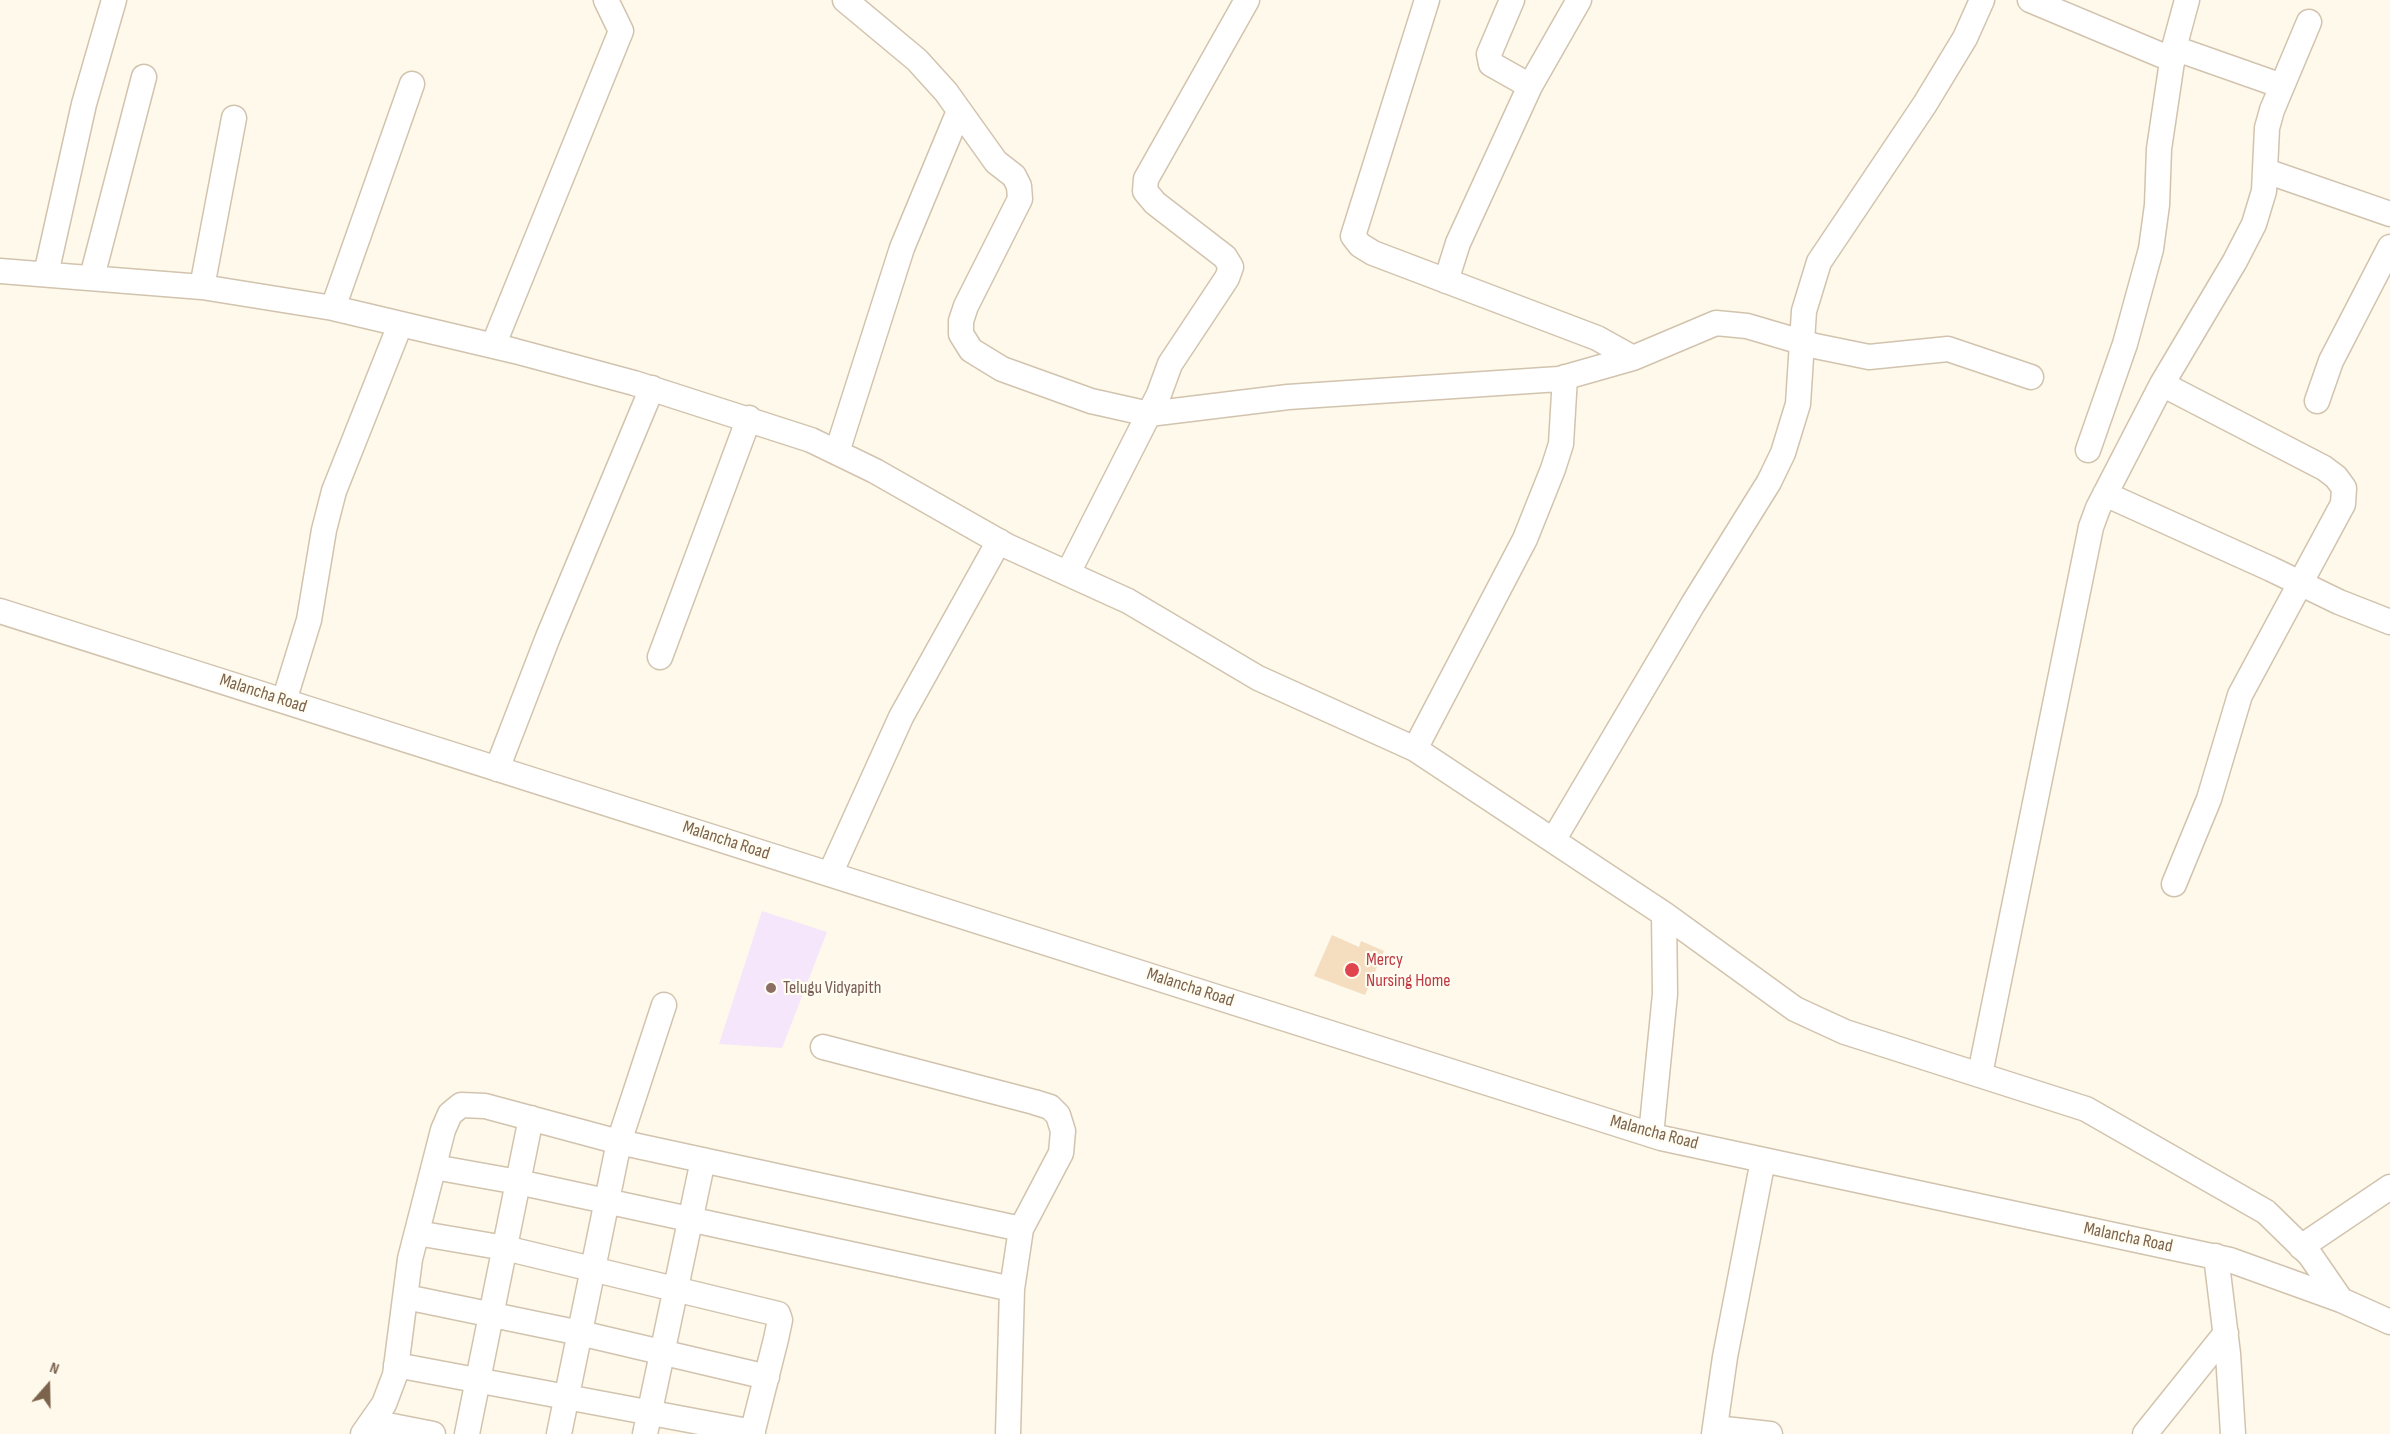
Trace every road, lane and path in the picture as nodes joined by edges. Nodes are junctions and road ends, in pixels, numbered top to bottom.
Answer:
1 (114, 0) edge
2 (606, 0) edge
3 (845, 0) edge
4 (1247, 0) edge
5 (1427, 0) edge
6 (1512, 0) edge
7 (1579, 0) edge
8 (1982, 0) edge
9 (2030, 0) edge
10 (2187, 0) edge
11 (2309, 22) dead end
12 (2173, 54) junction
13 (144, 77) dead end
14 (412, 84) dead end
15 (1530, 86) junction
16 (2282, 86) junction
17 (959, 111) junction
18 (234, 118) dead end
19 (2266, 171) junction
20 (2390, 214) edge
21 (2390, 247) edge
22 (0, 271) edge
23 (46, 274) junction
24 (92, 277) junction
25 (1446, 281) junction
26 (202, 287) junction
27 (333, 308) junction
28 (400, 325) junction
29 (1800, 342) junction
30 (494, 346) junction
31 (1633, 358) junction
32 (1565, 377) junction
33 (2031, 377) dead end
34 (2162, 384) junction
35 (651, 388) junction
36 (2317, 401) dead end
37 (1149, 414) junction
38 (749, 418) junction
39 (2088, 450) dead end
40 (837, 452) junction
41 (2105, 494) junction
42 (999, 541) junction
43 (1068, 573) junction
44 (2302, 584) junction
45 (0, 611) edge
46 (2390, 622) edge
47 (660, 657) dead end
48 (284, 701) junction
49 (1415, 749) junction
50 (497, 769) junction
51 (1554, 839) junction
52 (830, 874) junction
53 (2174, 885) dead end
54 (1664, 914) junction
55 (664, 1005) dead end
56 (823, 1047) dead end
57 (1980, 1074) junction
58 (531, 1118) junction
59 (1651, 1135) junction
60 (619, 1142) junction
61 (704, 1160) junction
62 (1763, 1160) junction
63 (434, 1167) junction
64 (518, 1182) junction
65 (2390, 1187) edge
66 (607, 1202) junction
67 (691, 1220) junction
68 (1021, 1229) junction
69 (417, 1233) junction
70 (2301, 1247) junction
71 (505, 1248) junction
72 (2216, 1256) junction
73 (593, 1268) junction
74 (676, 1288) junction
75 (1012, 1289) junction
76 (406, 1297) junction
77 (2341, 1300) junction
78 (491, 1314) junction
79 (2390, 1322) edge
80 (580, 1333) junction
81 (2226, 1334) junction
82 (663, 1353) junction
83 (396, 1365) junction
84 (767, 1377) junction
85 (478, 1380) junction
86 (567, 1397) junction
87 (648, 1423) edge
88 (368, 1428) edge
89 (1715, 1431) edge
90 (753, 1433) edge
91 (433, 1434) edge
92 (467, 1434) edge
93 (559, 1434) edge
94 (1008, 1434) edge
95 (1770, 1434) edge
96 (2145, 1434) edge
97 (2233, 1434) edge

1 - 23 street
2 - 30 street
3 - 17 street
4 - 37 street
5 - 25 street
6 - 15 street
7 - 15 street
8 - 29 street
9 - 12 street
10 - 12 street
11 - 16 street
12 - 16 street
12 - 39 street
13 - 24 street
14 - 27 street
15 - 25 street
16 - 19 street
17 - 37 street
17 - 40 street
18 - 26 street
19 - 20 street
19 - 34 street
21 - 36 street
22 - 23 street
23 - 24 street
24 - 26 street
25 - 31 street
26 - 27 street
27 - 28 street
28 - 30 street
28 - 48 street
29 - 31 street
29 - 33 street
29 - 51 street
30 - 35 street
31 - 32 street
32 - 37 street
32 - 49 street
34 - 41 street
34 - 44 street
35 - 38 street
35 - 50 street
37 - 43 street
38 - 40 street
38 - 47 street
40 - 42 street
41 - 44 street
41 - 57 street
42 - 43 street
42 - 52 street
43 - 49 street
44 - 46 street
44 - 53 street
45 - 48 street, Malancha Road
48 - 50 street, Malancha Road
49 - 51 street
50 - 52 street, Malancha Road
51 - 54 street
52 - 59 street, Malancha Road
54 - 57 street
54 - 59 street
55 - 60 street
56 - 68 street
57 - 70 street
58 - 60 street
58 - 63 street
58 - 64 street
59 - 62 street, Malancha Road
60 - 61 street
60 - 66 street
61 - 67 street
61 - 68 street
62 - 72 street, Malancha Road
62 - 89 street
63 - 64 street
63 - 69 street
64 - 66 street
64 - 71 street
65 - 70 street
66 - 67 street
66 - 73 street
67 - 74 street
67 - 75 street
68 - 75 street
69 - 71 street
69 - 76 street
70 - 77 street
71 - 73 street
71 - 78 street
72 - 77 street, Malancha Road
72 - 81 street
73 - 74 street
73 - 80 street
74 - 82 street
74 - 84 street
75 - 94 street
76 - 78 street
76 - 83 street
77 - 79 street, Malancha Road
78 - 80 street
78 - 85 street
80 - 82 street
80 - 86 street
81 - 96 street
81 - 97 street
82 - 84 street
82 - 87 street
83 - 85 street
83 - 88 street
84 - 90 street
85 - 86 street
85 - 92 street
86 - 87 street
86 - 93 street
87 - 90 street
88 - 91 street
89 - 95 street

